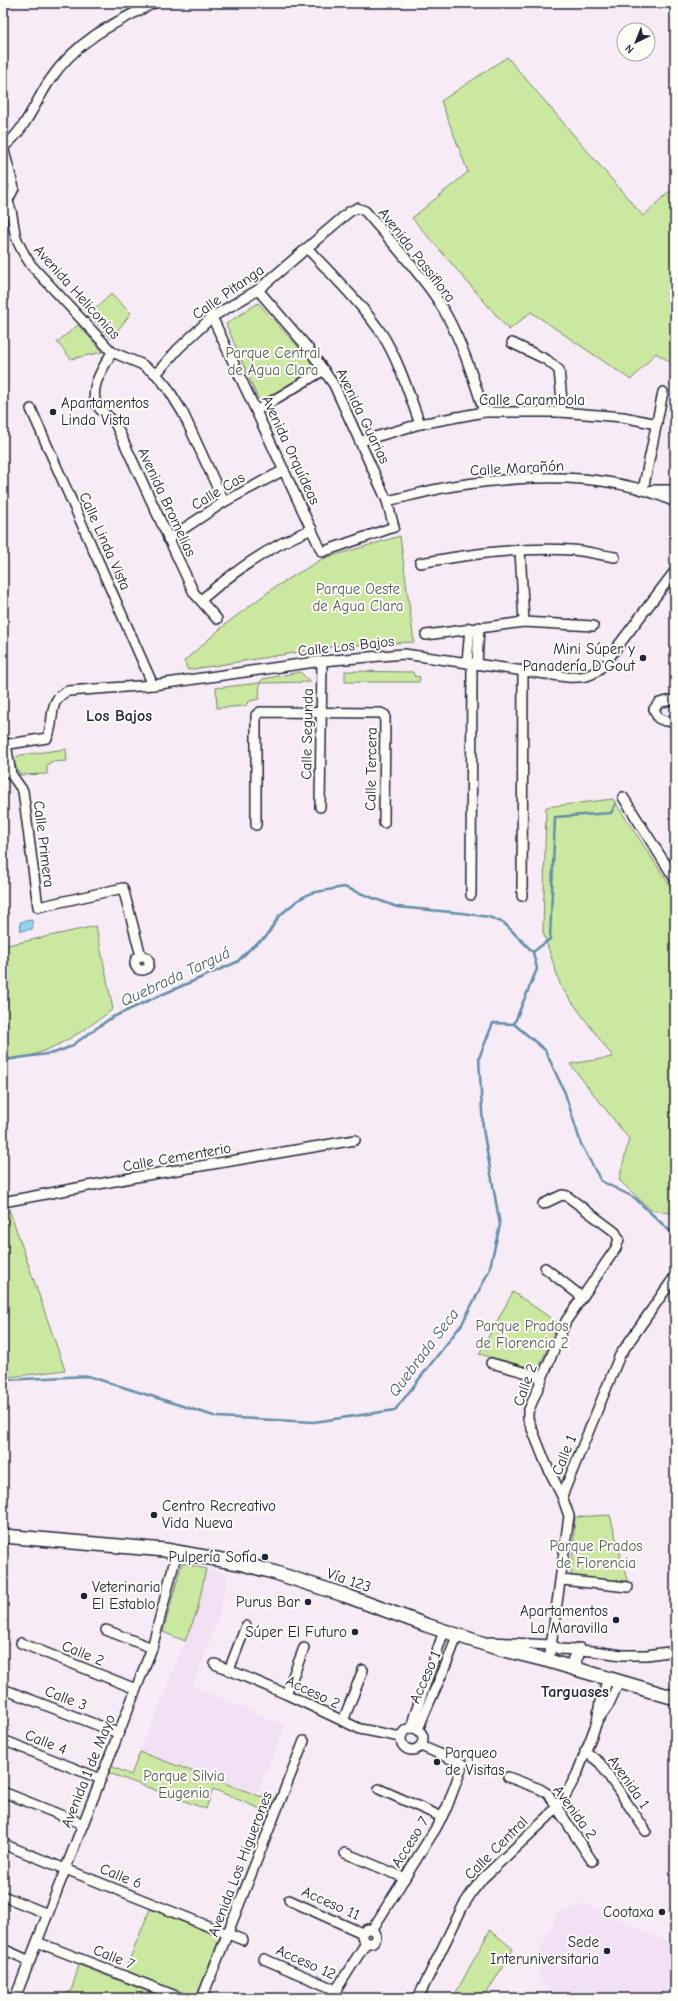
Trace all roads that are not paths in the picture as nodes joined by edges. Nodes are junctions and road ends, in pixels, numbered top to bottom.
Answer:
1 (154, 3) edge
2 (3, 147) edge
3 (6, 196) edge
4 (358, 208) joint
5 (308, 249) junction
6 (258, 290) junction
7 (212, 316) junction
8 (512, 343) dead end
9 (112, 352) junction
10 (324, 370) junction
11 (156, 374) junction
12 (663, 392) dead end
13 (31, 409) dead end
14 (257, 410) junction
15 (484, 412) junction
16 (560, 412) junction
17 (420, 424) junction
18 (658, 424) junction
19 (361, 441) junction
20 (284, 470) junction
21 (646, 490) junction
22 (675, 490) edge
23 (388, 501) junction
24 (224, 502) junction
25 (675, 502) edge
26 (312, 529) junction
27 (168, 539) junction
28 (520, 550) junction
29 (322, 552) joint
30 (614, 557) dead end
31 (420, 562) dead end
32 (675, 571) edge
33 (201, 600) junction
34 (217, 619) dead end
35 (524, 622) junction
36 (593, 626) dead end
37 (474, 628) junction
38 (426, 635) dead end
39 (322, 660) junction
40 (472, 663) junction
41 (523, 670) junction
42 (153, 685) junction
43 (675, 699) edge
44 (321, 711) junction
45 (675, 720) edge
46 (4, 744) edge
47 (3, 769) edge
48 (11, 774) junction
49 (623, 797) dead end
50 (320, 807) dead end
51 (384, 823) dead end
52 (256, 825) dead end
53 (675, 879) edge
54 (471, 896) dead end
55 (522, 896) dead end
56 (141, 956) dead end
57 (355, 1140) dead end
58 (3, 1202) edge
59 (543, 1204) dead end
60 (545, 1268) dead end
61 (673, 1278) dead end
62 (582, 1297) junction
63 (491, 1363) dead end
64 (542, 1377) junction
65 (562, 1496) junction
66 (3, 1536) edge
67 (177, 1552) junction
68 (562, 1580) junction
69 (628, 1587) dead end
70 (246, 1626) dead end
71 (106, 1630) dead end
72 (444, 1631) junction
73 (457, 1635) junction
74 (478, 1641) junction
75 (20, 1643) dead end
76 (552, 1645) junction
77 (152, 1648) junction
78 (304, 1648) dead end
79 (579, 1650) junction
80 (437, 1651) junction
81 (675, 1651) edge
82 (451, 1654) junction
83 (549, 1661) junction
84 (215, 1664) dead end
85 (576, 1669) junction
86 (229, 1670) junction
87 (363, 1670) dead end
88 (613, 1681) junction
89 (3, 1689) edge
90 (136, 1689) junction
91 (286, 1694) junction
92 (426, 1695) junction
93 (675, 1698) edge
94 (343, 1721) junction
95 (415, 1729) junction
96 (118, 1733) junction
97 (401, 1737) junction
98 (3, 1740) edge
99 (304, 1741) dead end
100 (421, 1746) junction
101 (585, 1751) junction
102 (508, 1777) dead end
103 (101, 1779) junction
104 (379, 1789) dead end
105 (3, 1792) edge
106 (557, 1807) junction
107 (442, 1817) junction
108 (83, 1824) junction
109 (646, 1831) dead end
110 (3, 1844) edge
111 (345, 1853) dead end
112 (592, 1860) dead end
113 (65, 1868) junction
114 (405, 1878) junction
115 (3, 1896) edge
116 (289, 1900) dead end
117 (48, 1914) junction
118 (372, 1930) junction
119 (362, 1932) junction
120 (228, 1934) junction
121 (243, 1940) dead end
122 (37, 1942) junction
123 (366, 1943) junction
124 (3, 1949) edge
125 (264, 1959) dead end
126 (30, 1960) junction
127 (334, 1994) edge
128 (16, 1998) edge
129 (181, 1998) edge
130 (202, 1998) edge
131 (418, 1998) edge

1 - 2 street
2 - 3 street, Avenida Heliconias
3 - 9 street, Avenida Heliconias
4 - 5 street, Calle Pitanga
4 - 15 street, Avenida Passiflora
5 - 6 street, Calle Pitanga
5 - 17 street
6 - 7 street, Calle Pitanga
6 - 10 street, Avenida Guarias
7 - 11 street, Calle Pitanga
7 - 14 street, Avenida Orquídeas
8 - 16 street
9 - 11 street, Avenida Heliconias
9 - 27 street, Avenida Bromelias
10 - 14 street
10 - 19 street, Avenida Guarias
11 - 24 street, Avenida Heliconias
12 - 18 street
13 - 42 street, Calle Linda Vista
14 - 20 street, Avenida Orquídeas
15 - 16 street, Calle Carambola
15 - 17 street, Calle Carambola
16 - 18 street, Calle Carambola
17 - 19 street, Calle Carambola
18 - 21 street
19 - 23 street, Avenida Guarias
20 - 24 street, Calle Cas
20 - 26 street, Avenida Orquídeas
21 - 22 street, Calle Marañón
21 - 23 street, Calle Marañón
21 - 25 street, Calle Marañón
23 - 29 street, Avenida Guarias
24 - 27 street, Calle Cas
26 - 29 street, Avenida Orquídeas
26 - 33 street
27 - 33 street, Avenida Bromelias
28 - 30 street
28 - 31 street
28 - 35 street
32 - 41 street, Calle Los Bajos
33 - 34 street, Avenida Bromelias
35 - 36 street
35 - 37 street
37 - 38 street
37 - 40 street
39 - 40 street, Calle Los Bajos
39 - 42 street, Calle Los Bajos
39 - 44 street, Calle Segunda
40 - 41 street, Calle Los Bajos
40 - 54 street
41 - 55 street
42 - 46 street, Calle Los Bajos
43 - 45 street
44 - 50 street, Calle Segunda
44 - 51 street, Calle Tercera
44 - 52 street
46 - 48 street
47 - 48 street, Calle Primera
48 - 56 street, Calle Primera
49 - 53 street
57 - 58 street, Calle Cementerio
59 - 62 street, Calle 2
60 - 62 street
61 - 65 street, Calle 1
62 - 64 street, Calle 2
63 - 64 street
64 - 65 street, Calle 2
65 - 68 street, Calle 1
66 - 67 main road, Vía 123
67 - 72 main road, Vía 123
67 - 77 street, Avenida 1 de Mayo
68 - 69 street
68 - 76 street, Calle 1
70 - 86 street
71 - 77 street
72 - 73 main road, Vía 123
72 - 80 street, Acceso 1
73 - 74 main road, Vía 123
73 - 82 street, Acceso 1
74 - 76 street
74 - 83 main road, Vía 123
75 - 90 street, Calle 2
76 - 79 street
76 - 83 street, Calle 1
77 - 90 street, Avenida 1 de Mayo
78 - 91 street
79 - 81 street
79 - 85 main road
80 - 82 street
80 - 92 street, Acceso 1
82 - 92 street, Acceso 1
83 - 85 main road, Vía 123
84 - 86 street, Acceso 2
85 - 88 main road, Vía 123
86 - 91 street, Acceso 2
87 - 94 street
88 - 93 main road, Vía 123
88 - 101 street, Calle Central
89 - 96 street, Calle 3
90 - 96 street, Avenida 1 de Mayo
91 - 94 street, Acceso 2
92 - 95 street, Acceso 1
94 - 97 street, Acceso 2
95 - 97 street
95 - 100 street
96 - 103 street, Avenida 1 de Mayo
97 - 100 street
98 - 103 street, Calle 4
99 - 120 street, Avenida Los Higuerones
100 - 107 street, Acceso 7
101 - 106 street, Calle Central
101 - 109 street, Avenida 1
102 - 106 street, Avenida 2
103 - 108 street, Avenida 1 de Mayo
104 - 107 street
105 - 108 street
106 - 112 street, Avenida 2
106 - 131 street, Calle Central
107 - 114 street, Acceso 7
108 - 113 street, Avenida 1 de Mayo
110 - 113 street, Calle 6
111 - 114 street
113 - 117 street, Avenida 1 de Mayo
113 - 120 street, Calle 6
114 - 118 street, Acceso 7
115 - 117 street
116 - 119 street, Acceso 11
117 - 122 street, Avenida 1 de Mayo
118 - 119 street
118 - 123 street
119 - 123 street
120 - 121 street, Calle 6
120 - 130 street, Avenida Los Higuerones
122 - 126 street, Avenida 1 de Mayo
122 - 129 street, Calle 7
123 - 127 street
124 - 126 street
125 - 127 street, Acceso 12
126 - 128 street, Avenida 1 de Mayo

